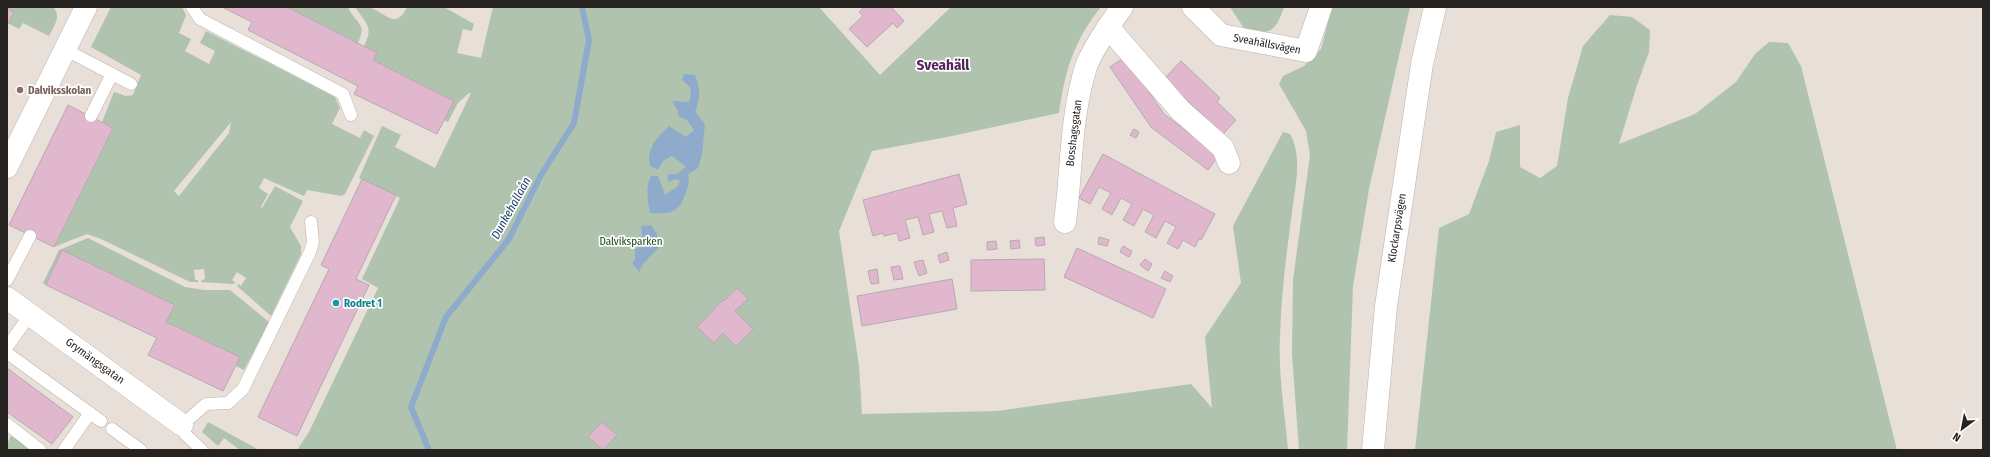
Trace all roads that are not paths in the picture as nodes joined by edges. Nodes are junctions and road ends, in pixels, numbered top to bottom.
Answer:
1 (86, 7) edge
2 (192, 7) edge
3 (1122, 7) edge
4 (1193, 7) edge
5 (1321, 7) edge
6 (1435, 7) edge
7 (1108, 27) junction
8 (66, 50) junction
9 (112, 74) junction
10 (131, 84) dead end
11 (351, 115) dead end
12 (91, 116) dead end
13 (1229, 163) dead end
14 (7, 167) edge
15 (311, 222) dead end
16 (1065, 222) dead end
17 (30, 236) dead end
18 (7, 280) edge
19 (7, 298) edge
20 (30, 315) junction
21 (7, 347) edge
22 (7, 353) edge
23 (90, 413) junction
24 (101, 421) dead end
25 (7, 424) edge
26 (182, 425) junction
27 (112, 429) dead end
28 (40, 450) edge
29 (64, 450) edge
30 (141, 450) edge
31 (202, 450) edge
32 (1373, 450) edge

1 - 8 street
2 - 11 lane
3 - 7 street, Bosshagsgatan
4 - 5 street, Sveahällsvägen
6 - 32 street, Klockarpsvägen
7 - 13 street
7 - 16 street, Bosshagsgatan
8 - 9 lane
8 - 14 street
9 - 10 lane
9 - 12 lane
15 - 26 lane
17 - 18 lane
19 - 20 street, Grymängsgatan
20 - 21 lane
20 - 26 street, Grymängsgatan
22 - 23 lane
23 - 24 lane
23 - 29 lane
25 - 28 lane
26 - 31 lane
27 - 30 lane

